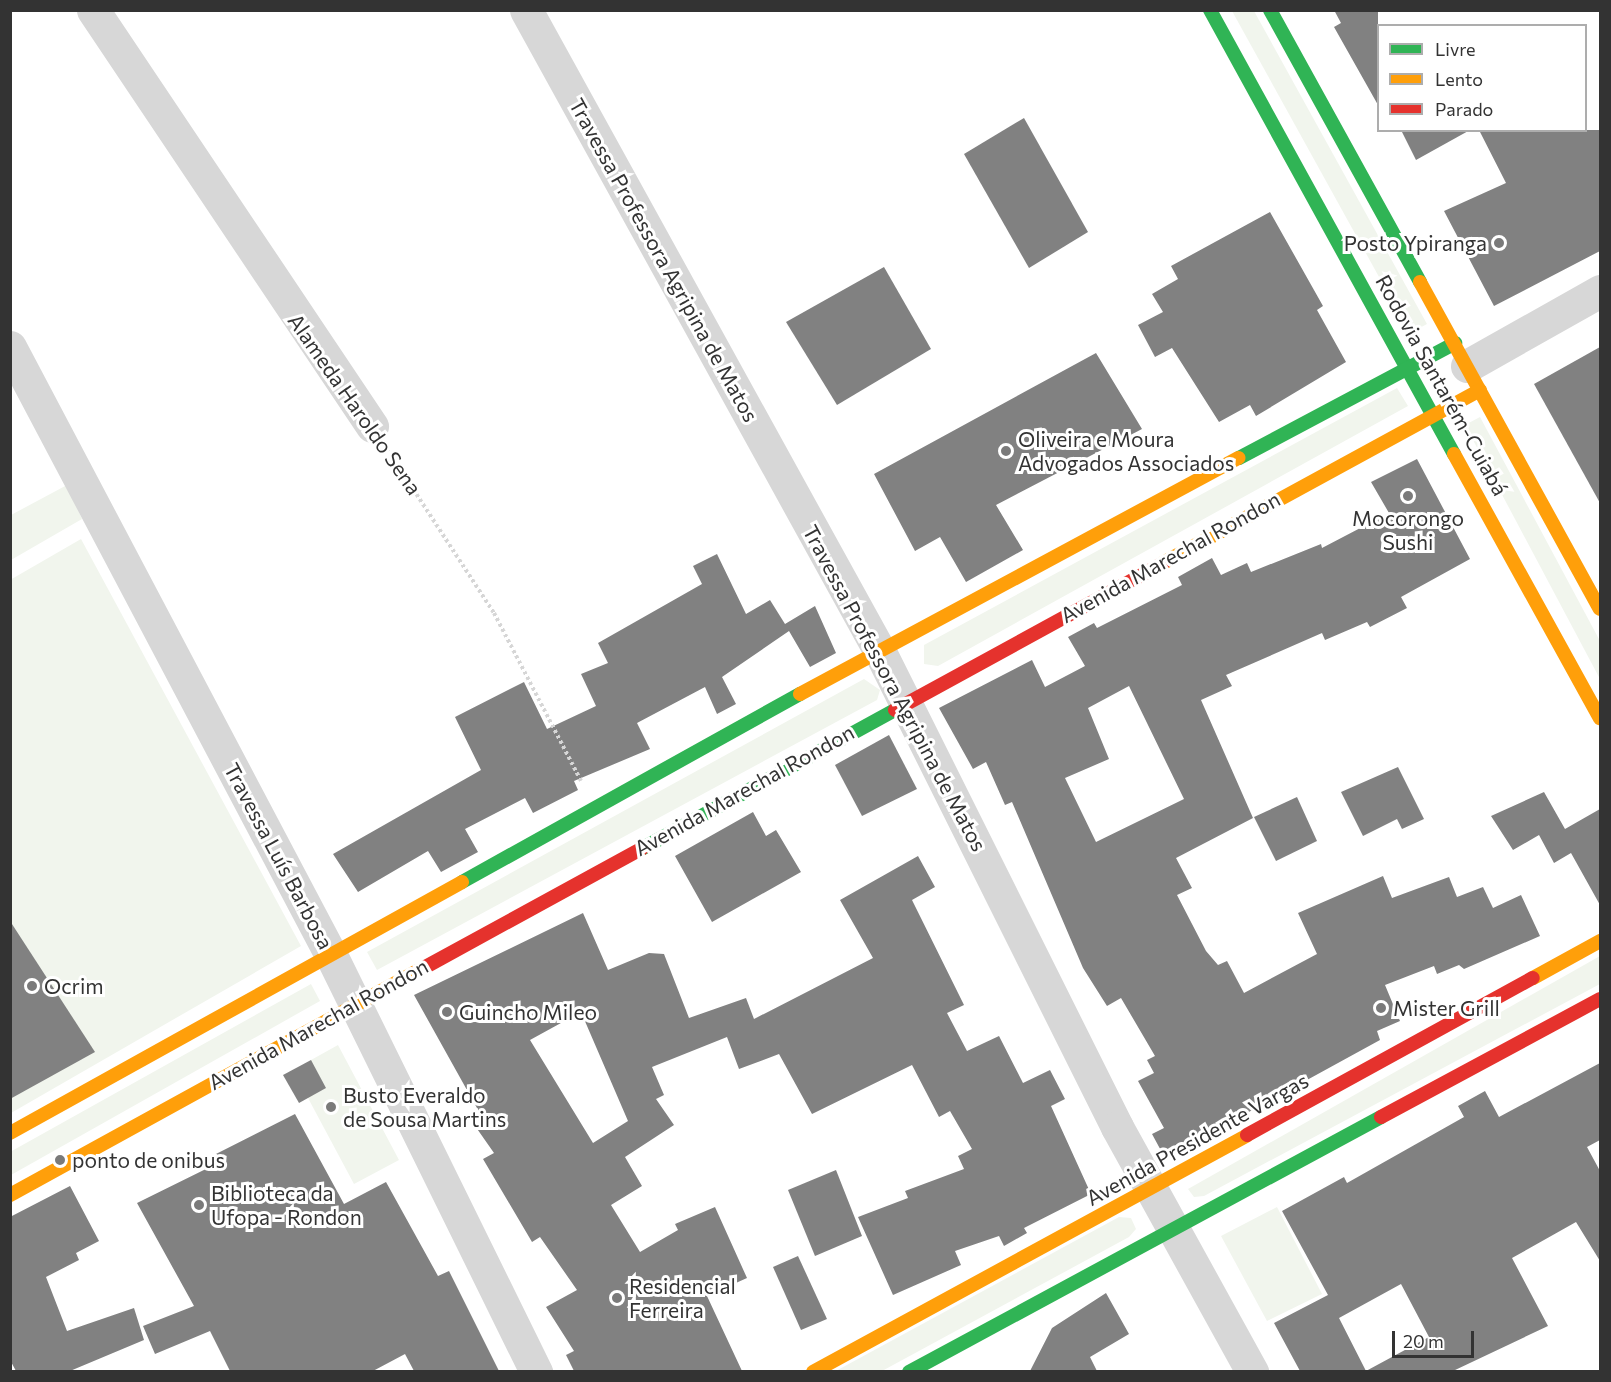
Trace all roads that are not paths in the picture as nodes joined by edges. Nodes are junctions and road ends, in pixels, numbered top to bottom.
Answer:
1 (93, 10) edge
2 (526, 10) edge
3 (1210, 10) edge
4 (1270, 10) edge
5 (1600, 291) edge
6 (10, 347) edge
7 (1407, 366) junction
8 (1467, 366) junction
9 (1433, 412) junction
10 (372, 426) road end
11 (1600, 609) edge
12 (879, 650) junction
13 (905, 702) junction
14 (1600, 718) edge
15 (1600, 941) edge
16 (332, 955) junction
17 (1600, 999) edge
18 (355, 1003) junction
19 (10, 1133) edge
20 (1150, 1189) junction
21 (10, 1195) edge
22 (1173, 1232) junction
23 (536, 1371) edge
24 (813, 1371) edge
25 (909, 1371) edge
26 (1252, 1371) edge

1 - 10 street, Alameda Haroldo Sena
2 - 12 street, Travessa Professora Agripina de Matos
3 - 7 main road, Rodovia Santarém-Cuiabá
4 - 8 main road, Rodovia Santarém-Cuiabá
5 - 8 street, Avenida Marechal Rondon
6 - 16 street, Travessa Luís Barbosa
7 - 8 main road, Avenida Marechal Rondon
7 - 9 main road, Rodovia Santarém-Cuiabá
7 - 12 main road, Avenida Marechal Rondon
8 - 9 main road, Avenida Marechal Rondon
8 - 11 main road, Rodovia Santarém-Cuiabá
9 - 13 main road, Avenida Marechal Rondon
9 - 14 main road, Rodovia Santarém-Cuiabá
12 - 13 street, Travessa Professora Agripina de Matos
12 - 16 main road, Avenida Marechal Rondon
13 - 18 main road, Avenida Marechal Rondon
13 - 20 street, Travessa Professora Agripina de Matos
15 - 20 main road, Avenida Presidente Vargas
16 - 18 street, Travessa Luís Barbosa
16 - 19 main road, Avenida Marechal Rondon
17 - 22 main road
18 - 21 main road, Avenida Marechal Rondon
18 - 23 street, Travessa Luís Barbosa
20 - 22 street, Travessa Professora Agripina de Matos
20 - 24 main road, Avenida Presidente Vargas
22 - 25 main road
22 - 26 street, Travessa Professora Agripina de Matos

